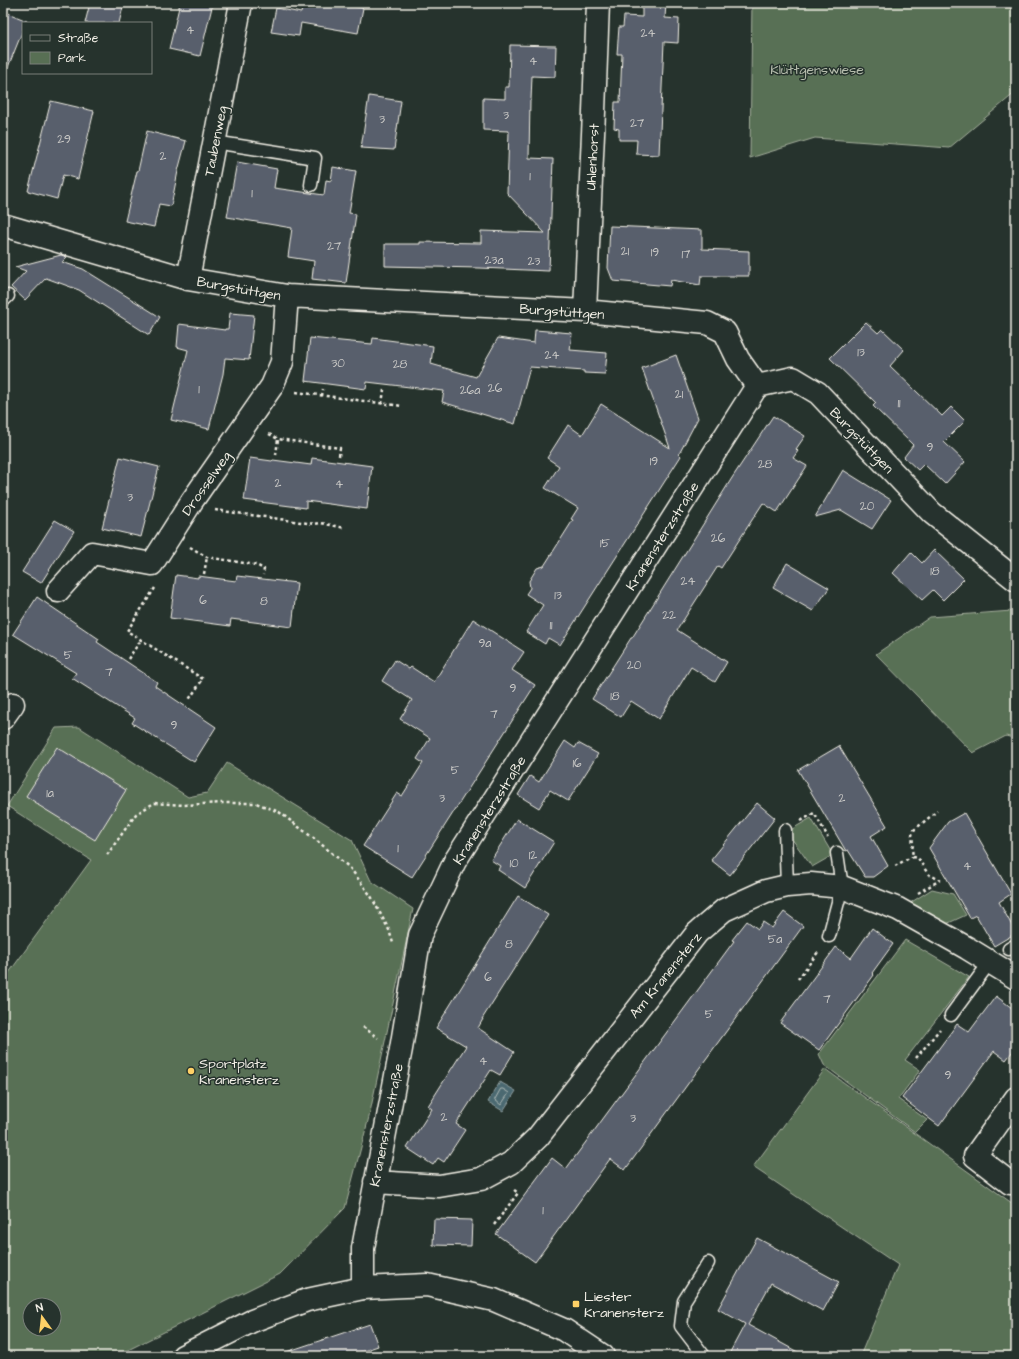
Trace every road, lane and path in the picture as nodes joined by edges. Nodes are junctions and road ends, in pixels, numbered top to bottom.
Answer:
1 (241, 3) edge
2 (598, 3) edge
3 (214, 142) junction
4 (311, 185) dead end
5 (3, 225) edge
6 (188, 279) junction
7 (287, 296) junction
8 (585, 311) junction
9 (272, 386) junction
10 (757, 386) junction
11 (324, 389) dead end
12 (384, 390) dead end
13 (322, 396) junction
14 (382, 404) junction
15 (402, 406) dead end
16 (249, 422) junction
17 (278, 439) junction
18 (276, 455) dead end
19 (339, 456) dead end
20 (192, 502) junction
21 (345, 528) dead end
22 (172, 534) junction
23 (207, 558) junction
24 (152, 564) junction
25 (204, 574) dead end
26 (264, 575) dead end
27 (1016, 580) edge
28 (58, 591) dead end
29 (141, 640) junction
30 (128, 659) dead end
31 (188, 701) dead end
32 (937, 811) dead end
33 (785, 830) joint
34 (834, 848) joint
35 (107, 855) dead end
36 (913, 857) junction
37 (895, 866) dead end
38 (787, 886) junction
39 (842, 887) junction
40 (913, 896) dead end
41 (829, 936) joint
42 (393, 944) dead end
43 (990, 962) junction
44 (1016, 978) edge
45 (798, 979) dead end
46 (951, 1015) joint
47 (363, 1027) dead end
48 (382, 1032) dead end
49 (916, 1058) dead end
50 (1016, 1098) edge
51 (497, 1170) junction
52 (375, 1182) junction
53 (1010, 1183) dead end
54 (494, 1225) dead end
55 (708, 1263) dead end
56 (363, 1288) junction
57 (184, 1356) edge
58 (603, 1356) edge
59 (704, 1356) edge

1 - 3 street, Taubenweg
2 - 8 street, Uhlenhorst
3 - 4 lane
3 - 6 street, Taubenweg
5 - 6 street, Burgstüttgen
6 - 7 street, Burgstüttgen
7 - 8 street, Burgstüttgen
7 - 9 street, Drosselweg
8 - 10 street, Burgstüttgen
9 - 13 path
9 - 16 street, Drosselweg
10 - 27 street, Burgstüttgen
10 - 52 street, Kranensterzstraße
11 - 13 path
12 - 14 path
13 - 14 path
14 - 15 path
16 - 17 path
16 - 20 street, Drosselweg
17 - 18 path
17 - 19 path
20 - 21 path
20 - 22 street, Drosselweg
22 - 23 path
22 - 24 street, Drosselweg
23 - 25 path
23 - 26 path
24 - 28 street
24 - 29 path
29 - 30 path
29 - 31 path
32 - 36 path
33 - 34 path
33 - 38 lane
34 - 39 lane
35 - 42 path
36 - 37 path
36 - 40 path
38 - 39 street, Am Kranensterz
38 - 51 street, Am Kranensterz
39 - 41 lane
39 - 43 street, Am Kranensterz
41 - 45 path
43 - 44 street, Am Kranensterz
43 - 46 lane
46 - 49 path
47 - 48 path
50 - 53 street
51 - 52 street, Am Kranensterz
51 - 54 path
52 - 56 street, Kranensterzstraße
55 - 59 lane
56 - 57 street
56 - 58 street

